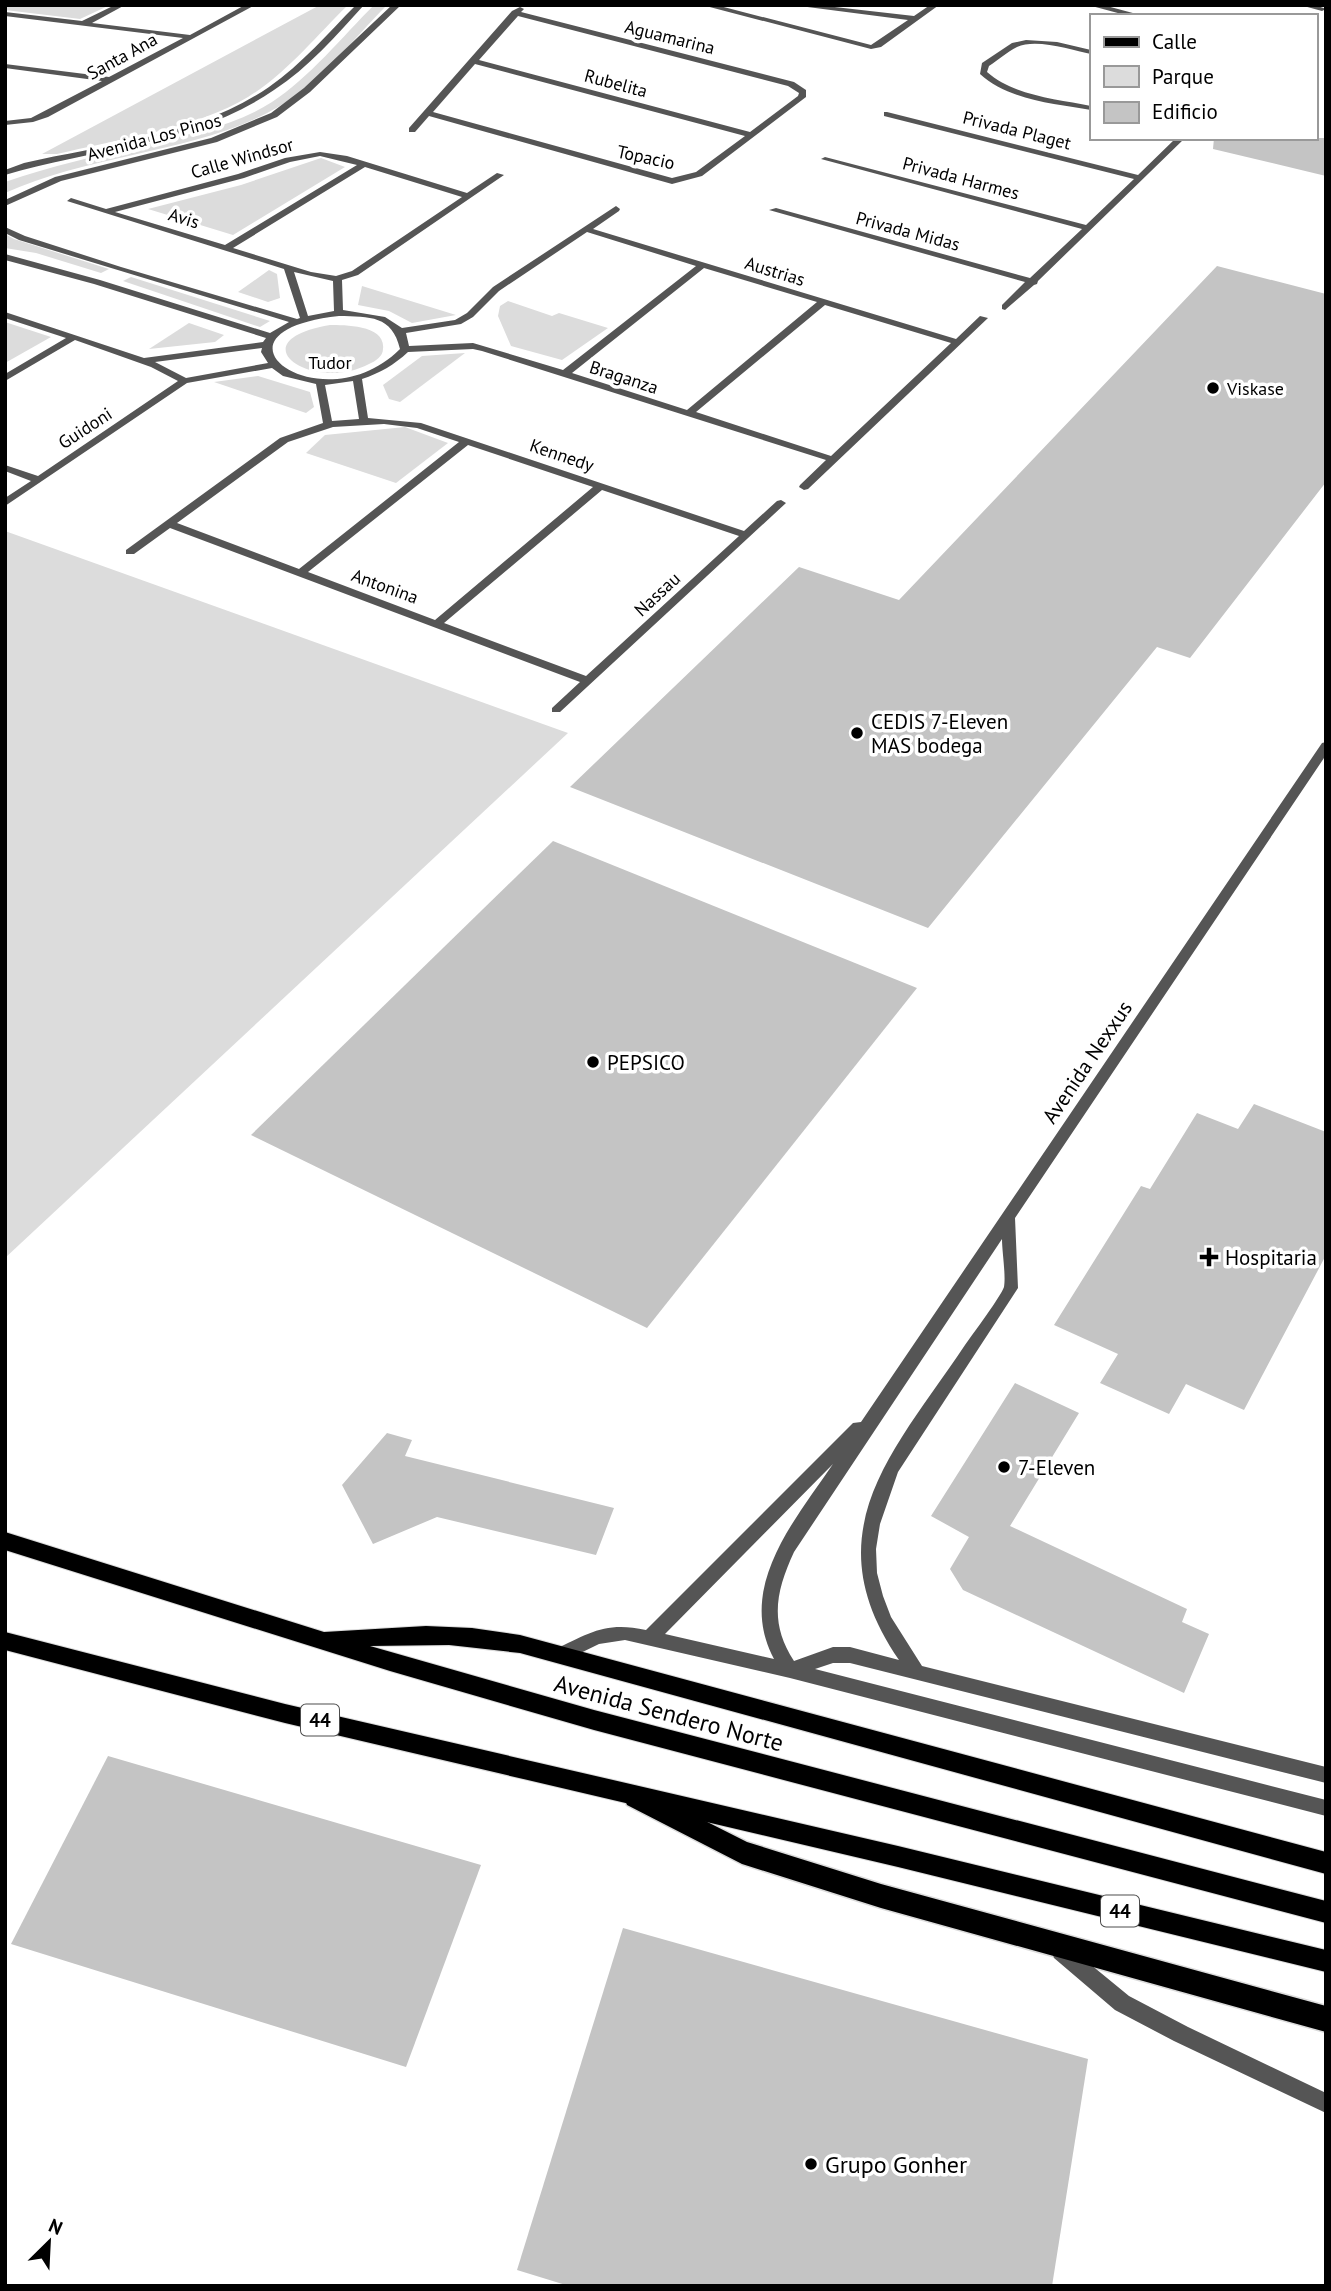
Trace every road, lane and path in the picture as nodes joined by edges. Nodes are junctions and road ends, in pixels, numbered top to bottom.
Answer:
1 (121, 5) edge
2 (251, 5) edge
3 (360, 5) edge
4 (397, 5) edge
5 (524, 5) edge
6 (706, 5) edge
7 (796, 5) edge
8 (935, 5) edge
9 (1092, 5) edge
10 (1304, 5) edge
11 (1324, 7) edge
12 (516, 13) junction
13 (5, 14) edge
14 (1131, 14) edge
15 (916, 19) junction
16 (84, 24) junction
17 (190, 37) junction
18 (1090, 51) edge
19 (473, 61) junction
20 (5, 66) edge
21 (111, 80) junction
22 (776, 80) joint
23 (1090, 108) edge
24 (428, 113) junction
25 (887, 114) dead end
26 (5, 123) edge
27 (412, 130) dead end
28 (752, 135) junction
29 (1179, 140) edge
30 (825, 159) dead end
31 (364, 164) junction
32 (5, 173) edge
33 (500, 175) dead end
34 (1140, 178) junction
35 (467, 196) junction
36 (71, 201) dead end
37 (5, 203) edge
38 (616, 209) dead end
39 (773, 210) dead end
40 (106, 211) junction
41 (1089, 228) junction
42 (584, 229) junction
43 (5, 230) edge
44 (228, 247) junction
45 (5, 257) edge
46 (702, 265) junction
47 (288, 268) junction
48 (118, 269) junction
49 (337, 279) junction
50 (97, 282) junction
51 (1034, 282) junction
52 (823, 302) junction
53 (1006, 307) dead end
54 (339, 313) junction
55 (5, 315) edge
56 (983, 318) dead end
57 (300, 320) junction
58 (400, 331) junction
59 (72, 338) junction
60 (270, 340) junction
61 (957, 342) junction
62 (405, 349) junction
63 (140, 361) junction
64 (274, 365) junction
65 (563, 374) junction
66 (357, 378) junction
67 (5, 379) edge
68 (184, 381) junction
69 (320, 381) junction
70 (688, 414) junction
71 (364, 421) junction
72 (328, 425) junction
73 (467, 441) junction
74 (832, 459) junction
75 (5, 468) edge
76 (39, 480) junction
77 (601, 486) junction
78 (804, 487) dead end
79 (5, 503) edge
80 (781, 503) dead end
81 (170, 524) junction
82 (746, 535) junction
83 (130, 552) dead end
84 (301, 573) junction
85 (437, 624) junction
86 (588, 681) junction
87 (556, 710) dead end
88 (1326, 746) edge
89 (1008, 1217) junction
90 (885, 1402) junction
91 (5, 1541) edge
92 (649, 1639) junction
93 (320, 1640) junction
94 (5, 1641) edge
95 (560, 1655) junction
96 (915, 1669) junction
97 (790, 1670) junction
98 (1326, 1775) edge
99 (636, 1797) junction
100 (1326, 1808) edge
101 (1326, 1863) edge
102 (1326, 1912) edge
103 (1046, 1940) junction
104 (1326, 1961) edge
105 (1326, 2019) edge
106 (1326, 2103) edge

1 - 16 street
2 - 17 street, Santa Ana
3 - 32 street, Avenida Los Pinos
4 - 37 street, Avenida Los Pinos
5 - 12 street
6 - 15 street
7 - 15 street
8 - 15 street
9 - 14 street
10 - 11 street
12 - 19 street
12 - 22 street, Aguamarina
13 - 16 street
16 - 17 street
17 - 21 street, Santa Ana
18 - 23 street
19 - 24 street
19 - 28 street, Rubelita
20 - 21 street
21 - 26 street, Santa Ana
22 - 28 street, Topacio
24 - 27 street
24 - 28 street, Topacio
25 - 34 street, Privada Plaget
29 - 34 street
30 - 41 street, Privada Harmes
31 - 35 street, Calle Windsor
31 - 40 street, Calle Windsor
31 - 44 street
33 - 35 street
34 - 41 street
35 - 49 street
36 - 40 street, Avis
38 - 42 street
39 - 51 street, Privada Midas
40 - 44 street, Avis
41 - 51 street
42 - 46 street, Austrias
42 - 58 street
43 - 48 street
44 - 47 street, Avis
45 - 50 street
46 - 52 street, Austrias
46 - 65 street
47 - 49 street, Avis
47 - 57 street
48 - 50 street
48 - 57 street
49 - 54 street
50 - 60 street
51 - 53 street
52 - 61 street, Austrias
52 - 70 street
54 - 57 street
54 - 58 street
55 - 59 street
56 - 61 street
57 - 60 street
58 - 62 street
59 - 63 street
59 - 67 street
60 - 63 street
60 - 64 street
61 - 74 street
62 - 65 street, Braganza
62 - 66 street, Tudor
63 - 68 street
64 - 68 street
64 - 69 street, Tudor
65 - 70 street, Braganza
66 - 69 street, Tudor
66 - 71 street
68 - 76 street, Guidoni
69 - 72 street
70 - 74 street, Braganza
71 - 72 street, Kennedy
71 - 73 street, Kennedy
72 - 81 street, Kennedy
73 - 77 street, Kennedy
73 - 84 street
74 - 78 street
75 - 76 street
76 - 79 street, Guidoni
77 - 82 street, Kennedy
77 - 85 street
80 - 82 street, Nassau
81 - 83 street, Kennedy
81 - 84 street, Antonina
82 - 86 street, Nassau
84 - 85 street, Antonina
85 - 86 street, Antonina
86 - 87 street, Nassau
88 - 89 street, Avenida Nexxus
89 - 90 street, Avenida Nexxus
89 - 96 street
90 - 92 street
90 - 97 street
91 - 93 main road, Avenida Sendero Norte / 44
92 - 95 street
92 - 97 street
93 - 95 main road
93 - 102 main road, Avenida Sendero Norte / 44
94 - 99 main road, 44
95 - 101 main road
96 - 97 street
96 - 98 street
97 - 100 street
99 - 103 highway
99 - 104 main road, 44
103 - 105 highway
103 - 106 street

